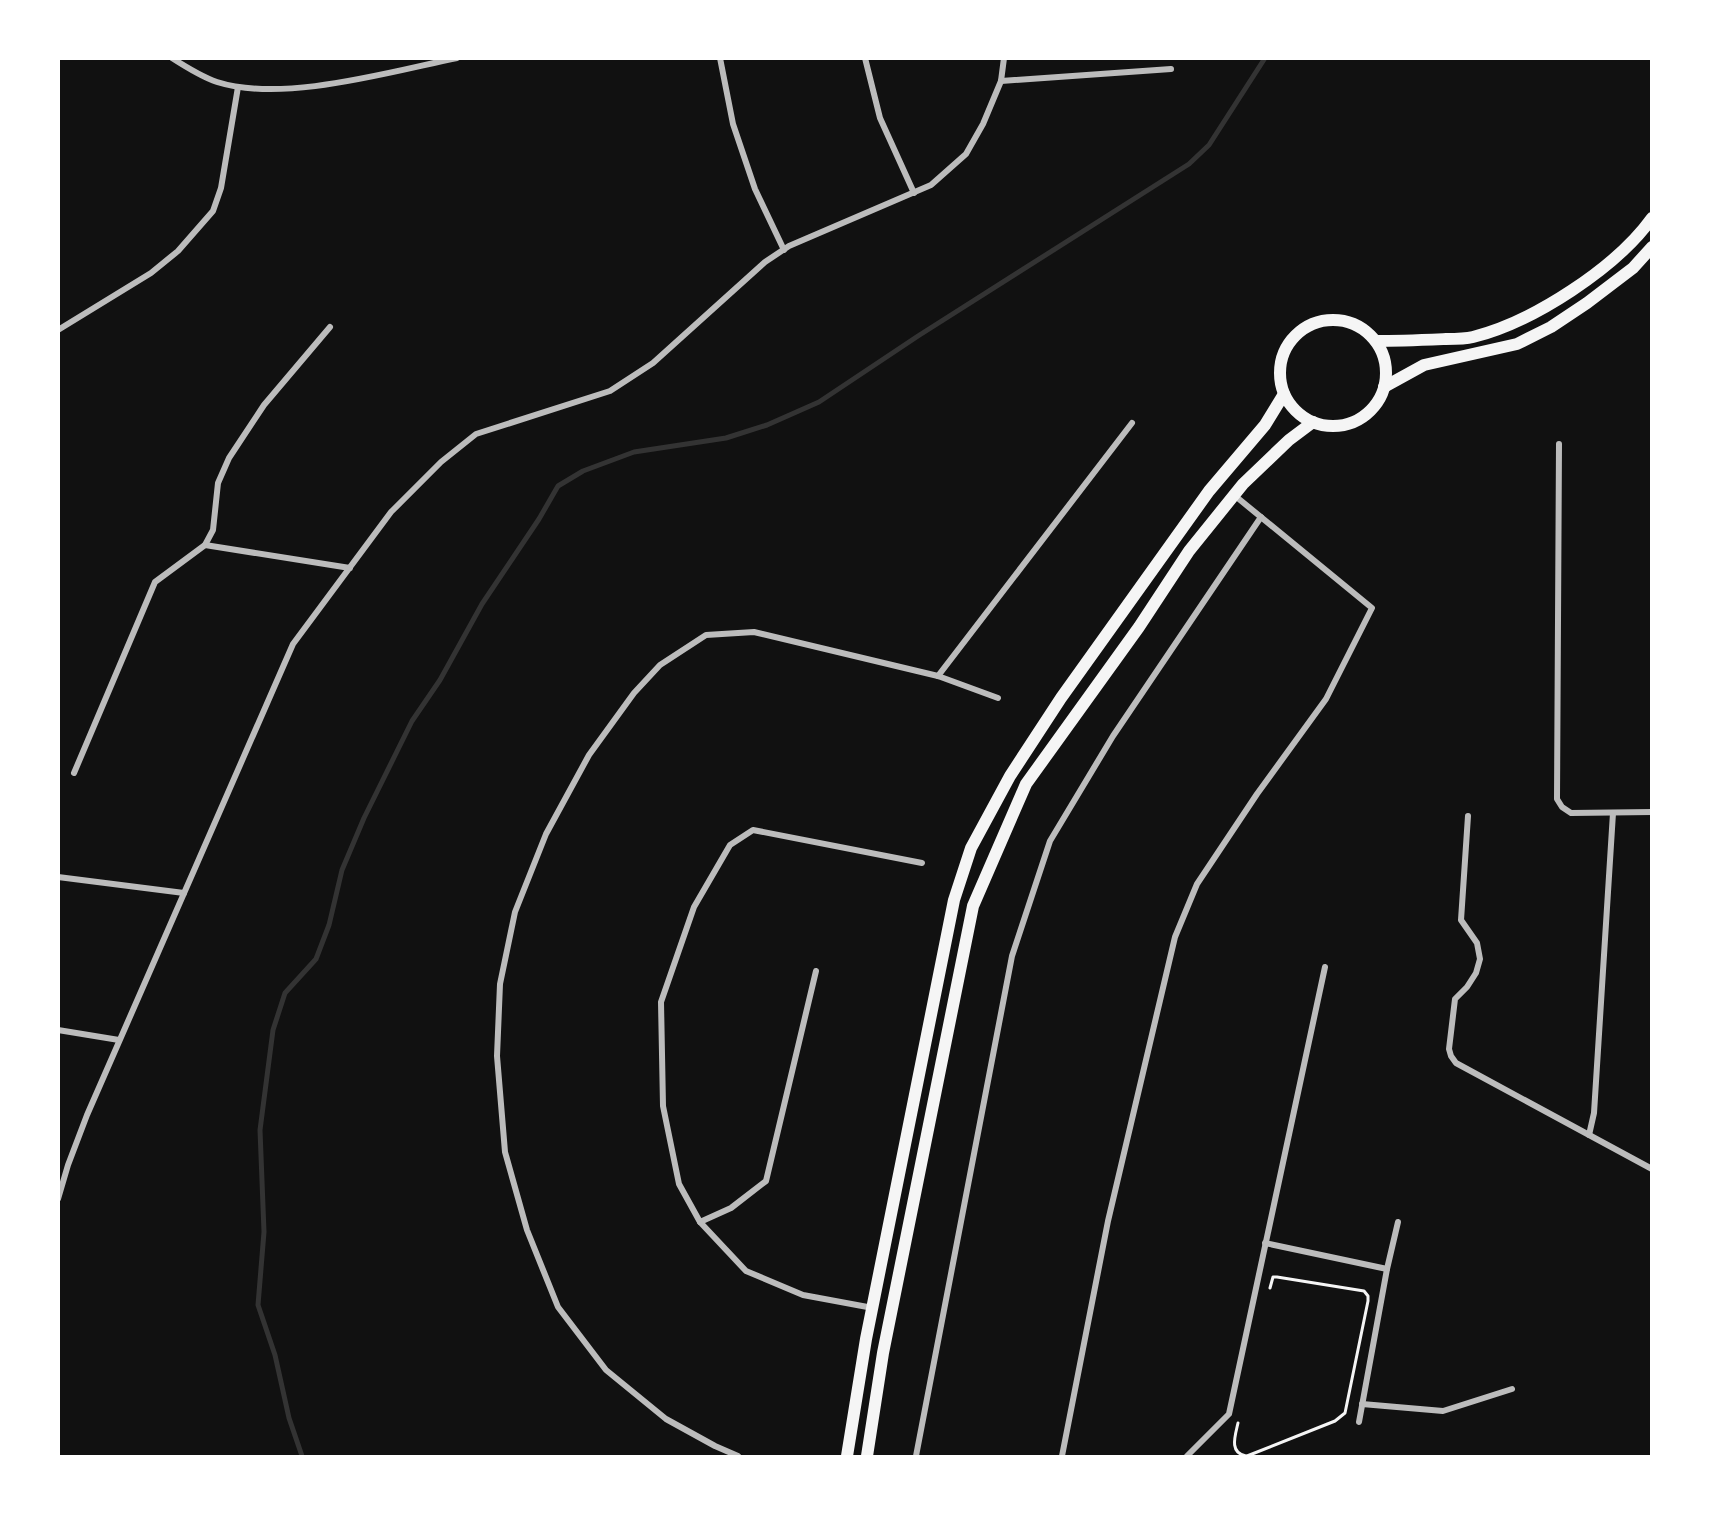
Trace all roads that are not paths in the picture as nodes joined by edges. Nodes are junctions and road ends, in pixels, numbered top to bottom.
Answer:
1 (172, 58) edge
2 (458, 58) edge
3 (720, 58) edge
4 (865, 58) edge
5 (1004, 58) edge
6 (1171, 69) dead end
7 (1001, 81) junction
8 (238, 87) junction
9 (914, 193) junction
10 (1652, 218) edge
11 (1652, 247) edge
12 (784, 250) junction
13 (330, 327) dead end
14 (58, 330) edge
15 (1376, 342) junction
16 (1384, 387) junction
17 (1284, 394) junction
18 (1313, 422) junction
19 (1132, 423) dead end
20 (1559, 444) dead end
21 (1234, 495) junction
22 (1261, 517) junction
23 (205, 545) junction
24 (350, 568) junction
25 (938, 676) junction
26 (998, 698) dead end
27 (74, 773) dead end
28 (1652, 812) edge
29 (1613, 813) junction
30 (1468, 816) dead end
31 (922, 863) dead end
32 (58, 877) edge
33 (184, 893) junction
34 (1324, 967) dead end
35 (816, 971) dead end
36 (58, 1030) edge
37 (119, 1040) junction
38 (1589, 1135) junction
39 (1652, 1169) edge
40 (61, 1177) edge
41 (58, 1199) edge
42 (700, 1222) junction
43 (1398, 1222) dead end
44 (1265, 1243) junction
45 (1387, 1269) junction
46 (873, 1308) junction
47 (1512, 1389) dead end
48 (1362, 1404) junction
49 (1359, 1422) dead end
50 (738, 1456) edge
51 (847, 1456) edge
52 (867, 1456) edge
53 (916, 1456) edge
54 (1062, 1456) edge
55 (1187, 1456) edge

1 - 8 street
2 - 8 street
3 - 12 street
4 - 9 street
5 - 7 street
6 - 7 street
7 - 9 street
8 - 14 street
9 - 12 street
10 - 15 main road
11 - 16 main road
12 - 24 street
13 - 23 street
15 - 16 main road
15 - 17 main road
16 - 18 main road
17 - 18 main road
17 - 46 main road
18 - 21 main road
19 - 25 street
20 - 29 street
21 - 22 street
21 - 52 main road
22 - 53 street
22 - 54 street
23 - 24 street
23 - 27 street
24 - 33 street
25 - 26 street
25 - 50 street
28 - 29 street
29 - 38 street
30 - 38 street
31 - 42 street
32 - 33 street
33 - 37 street
34 - 44 street
35 - 42 street
36 - 37 street
37 - 40 street
38 - 39 street
40 - 41 street
42 - 46 street
43 - 45 street
44 - 45 street
44 - 55 street
45 - 48 street
46 - 51 main road
47 - 48 street
48 - 49 street

